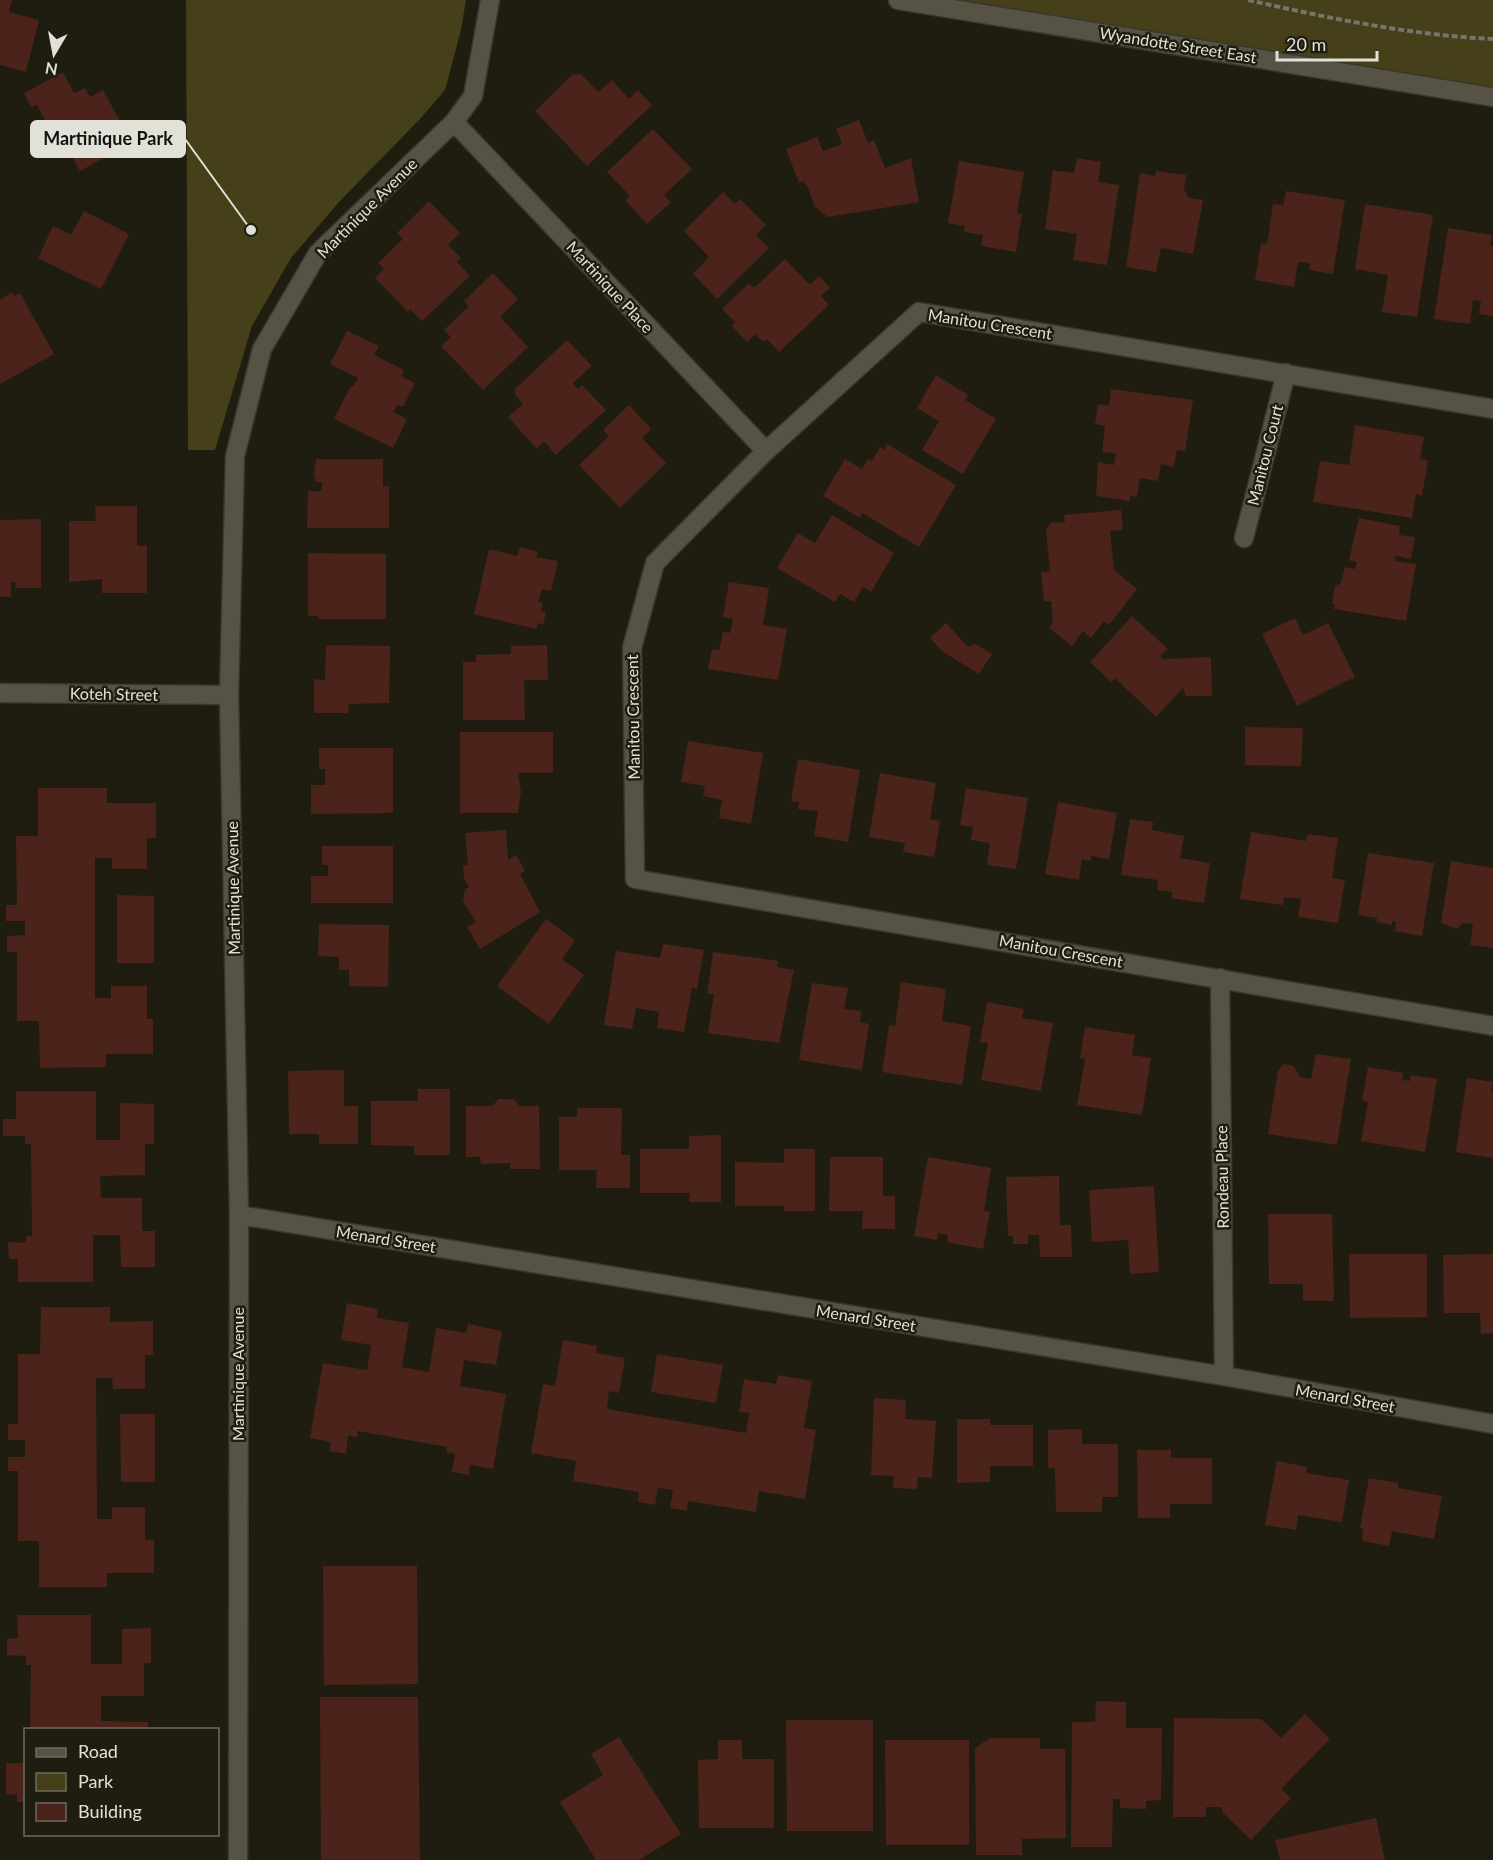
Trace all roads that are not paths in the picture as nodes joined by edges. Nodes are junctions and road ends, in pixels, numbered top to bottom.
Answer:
1 (490, 0) edge
2 (898, 0) edge
3 (1493, 97) edge
4 (454, 123) junction
5 (1286, 373) junction
6 (1493, 409) edge
7 (766, 451) junction
8 (1244, 538) dead end
9 (0, 693) edge
10 (229, 695) junction
11 (1220, 978) junction
12 (1493, 1026) edge
13 (239, 1215) junction
14 (1224, 1376) junction
15 (1493, 1424) edge
16 (238, 1860) edge

1 - 4 street, Martinique Avenue
2 - 3 street, Wyandotte Street East
4 - 7 street, Martinique Place
4 - 10 street, Martinique Avenue
5 - 6 street, Manitou Crescent
5 - 7 street, Manitou Crescent
5 - 8 street, Manitou Court
7 - 11 street, Manitou Crescent
9 - 10 street, Koteh Street
10 - 13 street, Martinique Avenue
11 - 12 street, Manitou Crescent
11 - 14 street, Rondeau Place
13 - 14 street, Menard Street
13 - 16 street, Martinique Avenue
14 - 15 street, Menard Street

